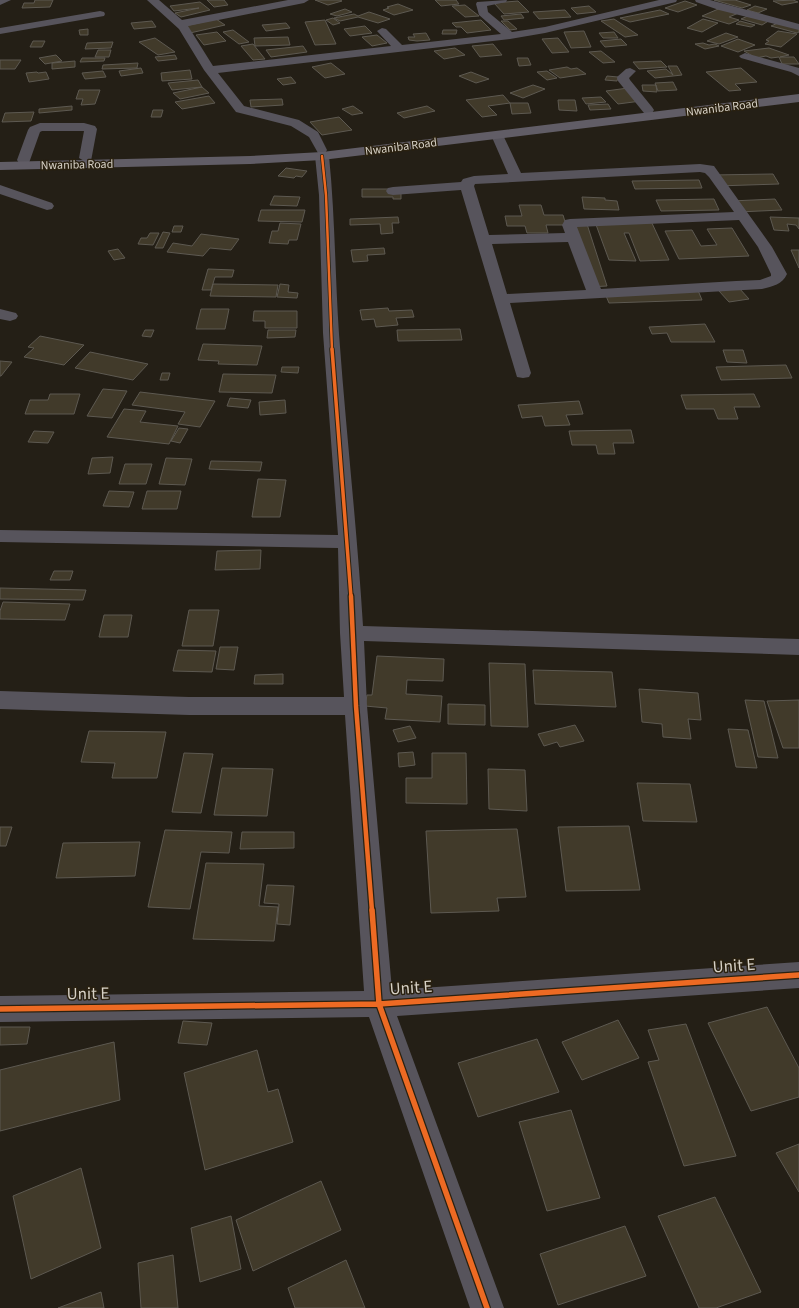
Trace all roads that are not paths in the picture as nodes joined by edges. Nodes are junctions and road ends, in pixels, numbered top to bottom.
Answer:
1 (6, 0) edge
2 (152, 0) edge
3 (304, 0) edge
4 (502, 0) edge
5 (616, 0) edge
6 (672, 0) edge
7 (700, 0) edge
8 (0, 2) edge
9 (630, 11) junction
10 (100, 14) dead end
11 (180, 24) junction
12 (799, 27) edge
13 (0, 31) edge
14 (382, 31) dead end
15 (510, 36) junction
16 (399, 48) junction
17 (745, 56) dead end
18 (210, 70) junction
19 (630, 71) dead end
20 (799, 73) edge
21 (799, 92) edge
22 (799, 98) edge
23 (648, 110) junction
24 (497, 135) junction
25 (322, 153) junction
26 (86, 158) junction
27 (0, 160) edge
28 (24, 160) junction
29 (0, 166) edge
30 (516, 177) junction
31 (467, 186) junction
32 (0, 189) edge
33 (393, 191) dead end
34 (47, 206) dead end
35 (743, 216) junction
36 (573, 237) junction
37 (484, 240) junction
38 (595, 294) junction
39 (501, 299) junction
40 (524, 373) dead end
41 (0, 536) edge
42 (348, 542) junction
43 (351, 633) junction
44 (799, 647) edge
45 (0, 700) edge
46 (356, 706) junction
47 (799, 975) edge
48 (379, 1004) junction
49 (0, 1009) edge
50 (487, 1308) edge

1 - 8 street
2 - 11 street
3 - 11 street
4 - 15 street
5 - 9 street
6 - 9 street
7 - 12 street
9 - 15 street
10 - 13 street
11 - 18 street
14 - 16 street
15 - 16 street
16 - 18 street
17 - 20 street
18 - 25 street
19 - 23 street
21 - 23 main road
22 - 24 main road, Nwaniba Road
23 - 25 main road
24 - 25 main road, Nwaniba Road
24 - 30 street
25 - 26 main road
25 - 29 main road, Nwaniba Road
25 - 42 street
26 - 28 main road
26 - 28 street
27 - 28 main road
30 - 31 street
30 - 35 street
31 - 33 street
31 - 37 street
32 - 34 street
35 - 36 street
35 - 38 street
36 - 37 street
36 - 38 street
37 - 39 street
38 - 39 street
39 - 40 street
41 - 42 street
42 - 43 street
43 - 44 street
43 - 46 street
45 - 46 street
46 - 48 street
47 - 48 street, Unit E
48 - 49 street, Unit E
48 - 50 street

